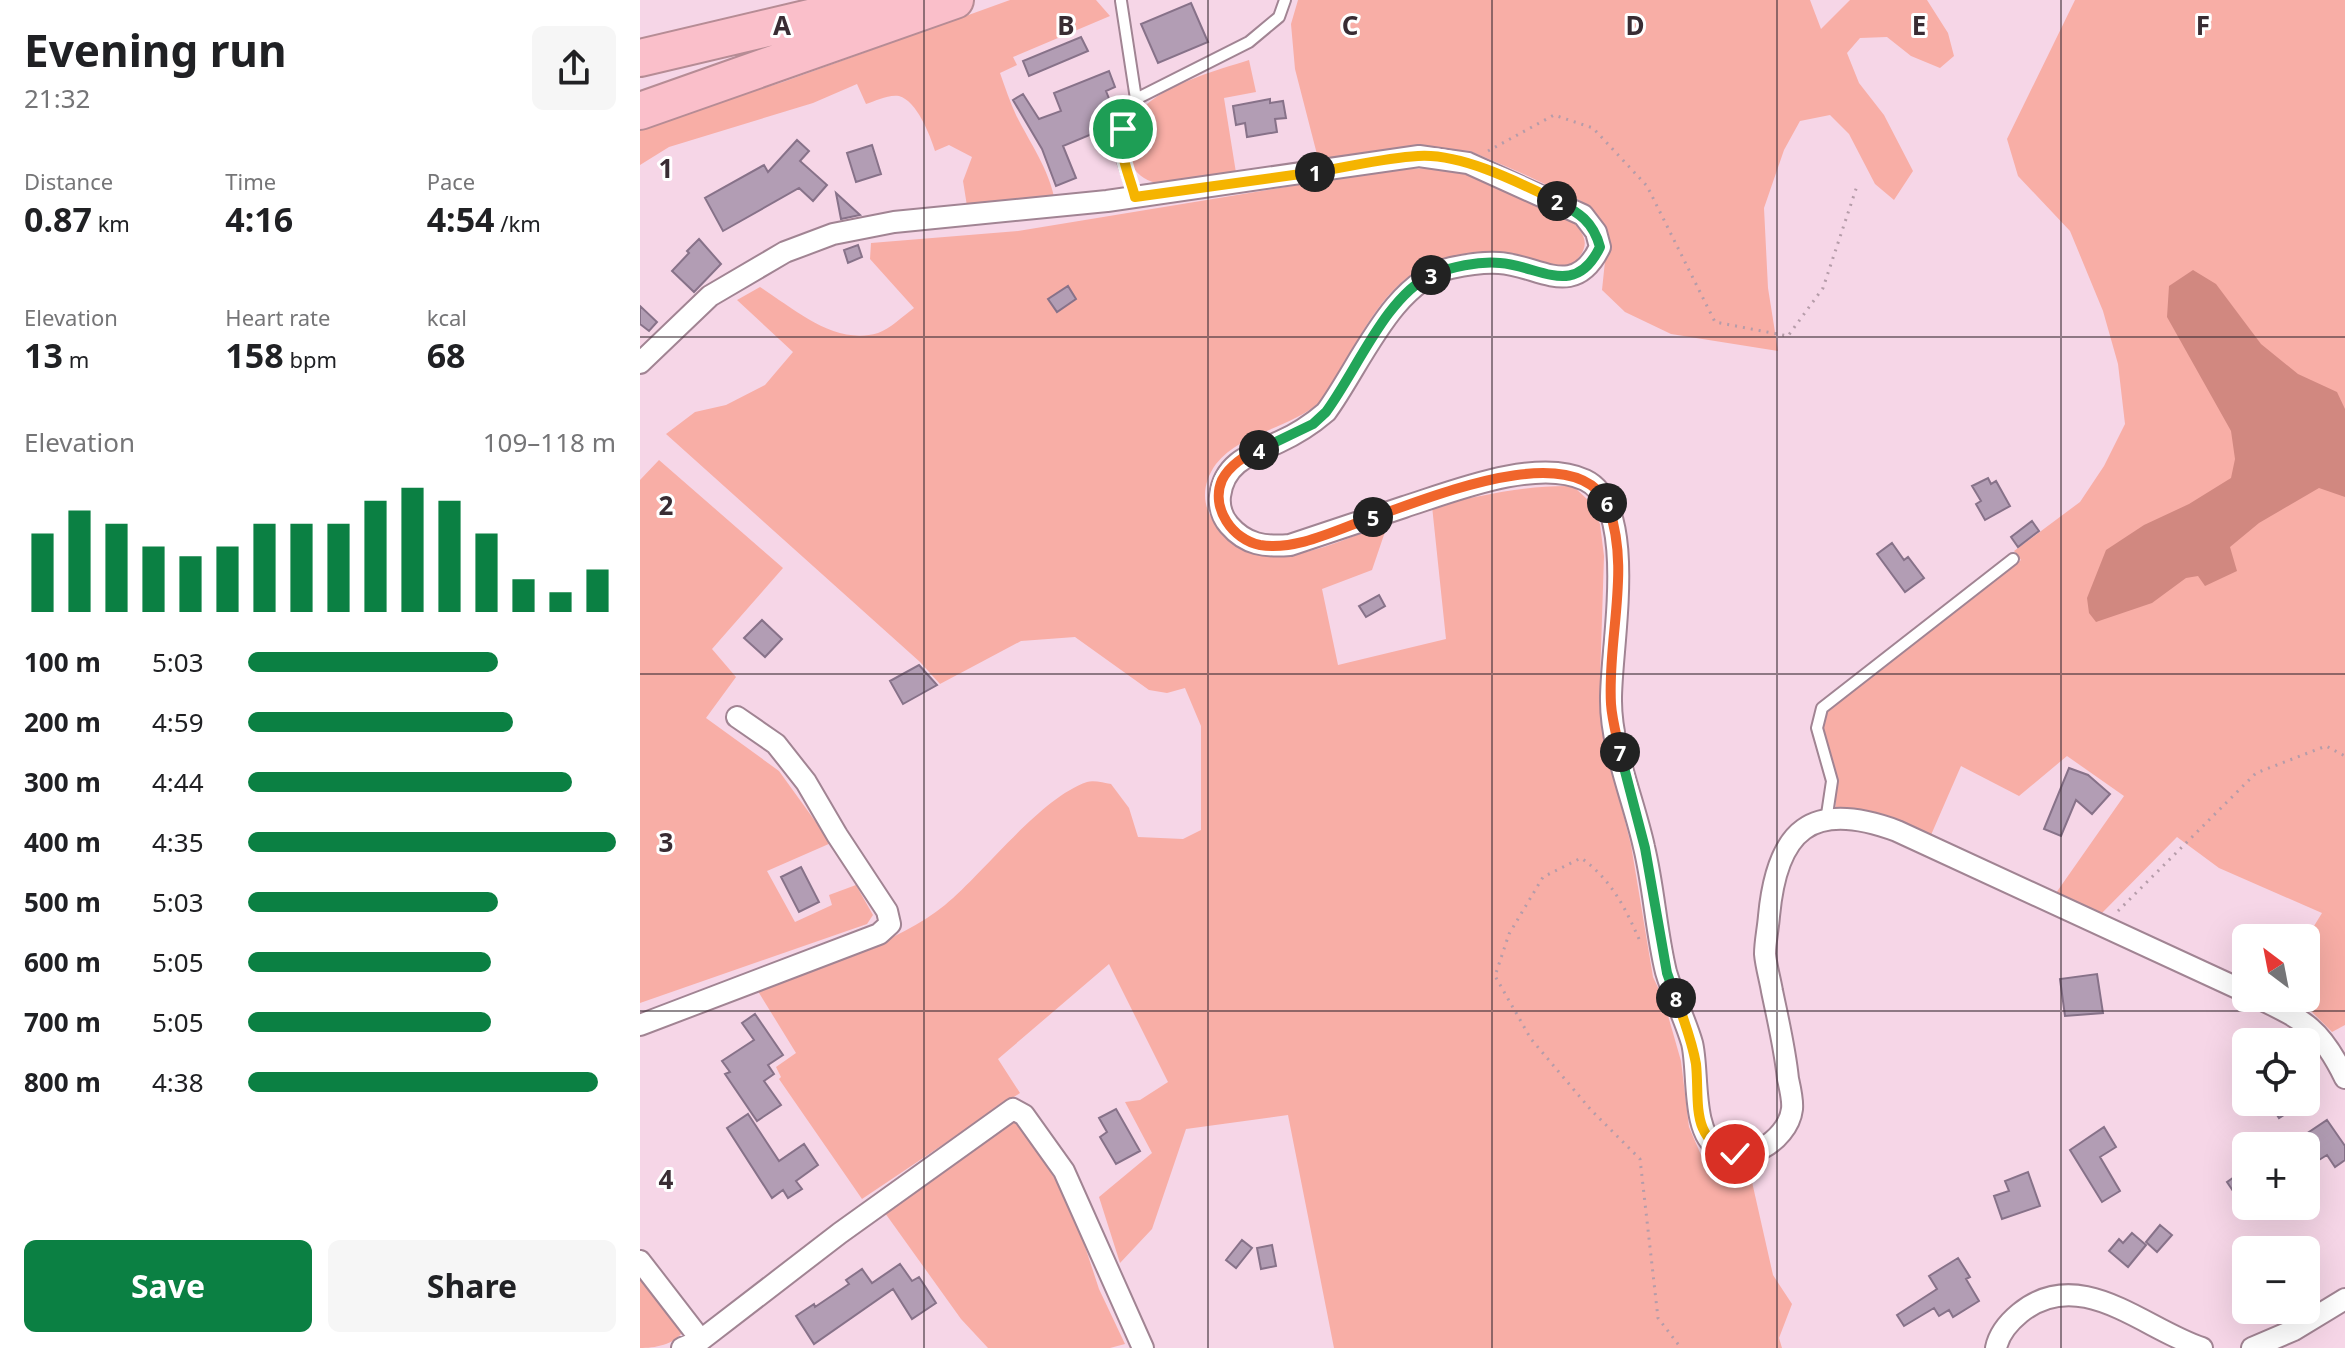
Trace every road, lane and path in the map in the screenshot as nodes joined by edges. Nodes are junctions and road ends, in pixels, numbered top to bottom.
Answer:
1 (886, 0) edge
2 (955, 0) edge
3 (1285, 0) edge
4 (1121, 1) edge
5 (640, 58) edge
6 (1136, 99) junction
7 (645, 111) edge
8 (1468, 163) junction
9 (1858, 183) dead end
10 (1135, 197) junction
11 (640, 363) edge
12 (2013, 559) dead end
13 (737, 717) dead end
14 (2345, 756) edge
15 (1826, 821) junction
16 (2104, 925) junction
17 (1642, 945) dead end
18 (2232, 985) edge
19 (2287, 1012) edge
20 (640, 1025) edge
21 (2345, 1078) edge
22 (640, 1261) edge
23 (2345, 1299) edge
24 (692, 1344) edge
25 (1143, 1348) edge
26 (1681, 1348) edge
27 (1996, 1348) edge
28 (2202, 1348) edge
29 (2252, 1348) edge

1 - 5 highway
2 - 7 highway
3 - 6 lane
4 - 6 lane
6 - 10 lane
8 - 9 path
8 - 10 street
8 - 15 street
10 - 11 street
12 - 15 lane
13 - 20 street
14 - 16 path
15 - 16 street
16 - 18 street
17 - 26 path
19 - 21 street
22 - 24 street
23 - 29 street
24 - 25 street
27 - 28 street

